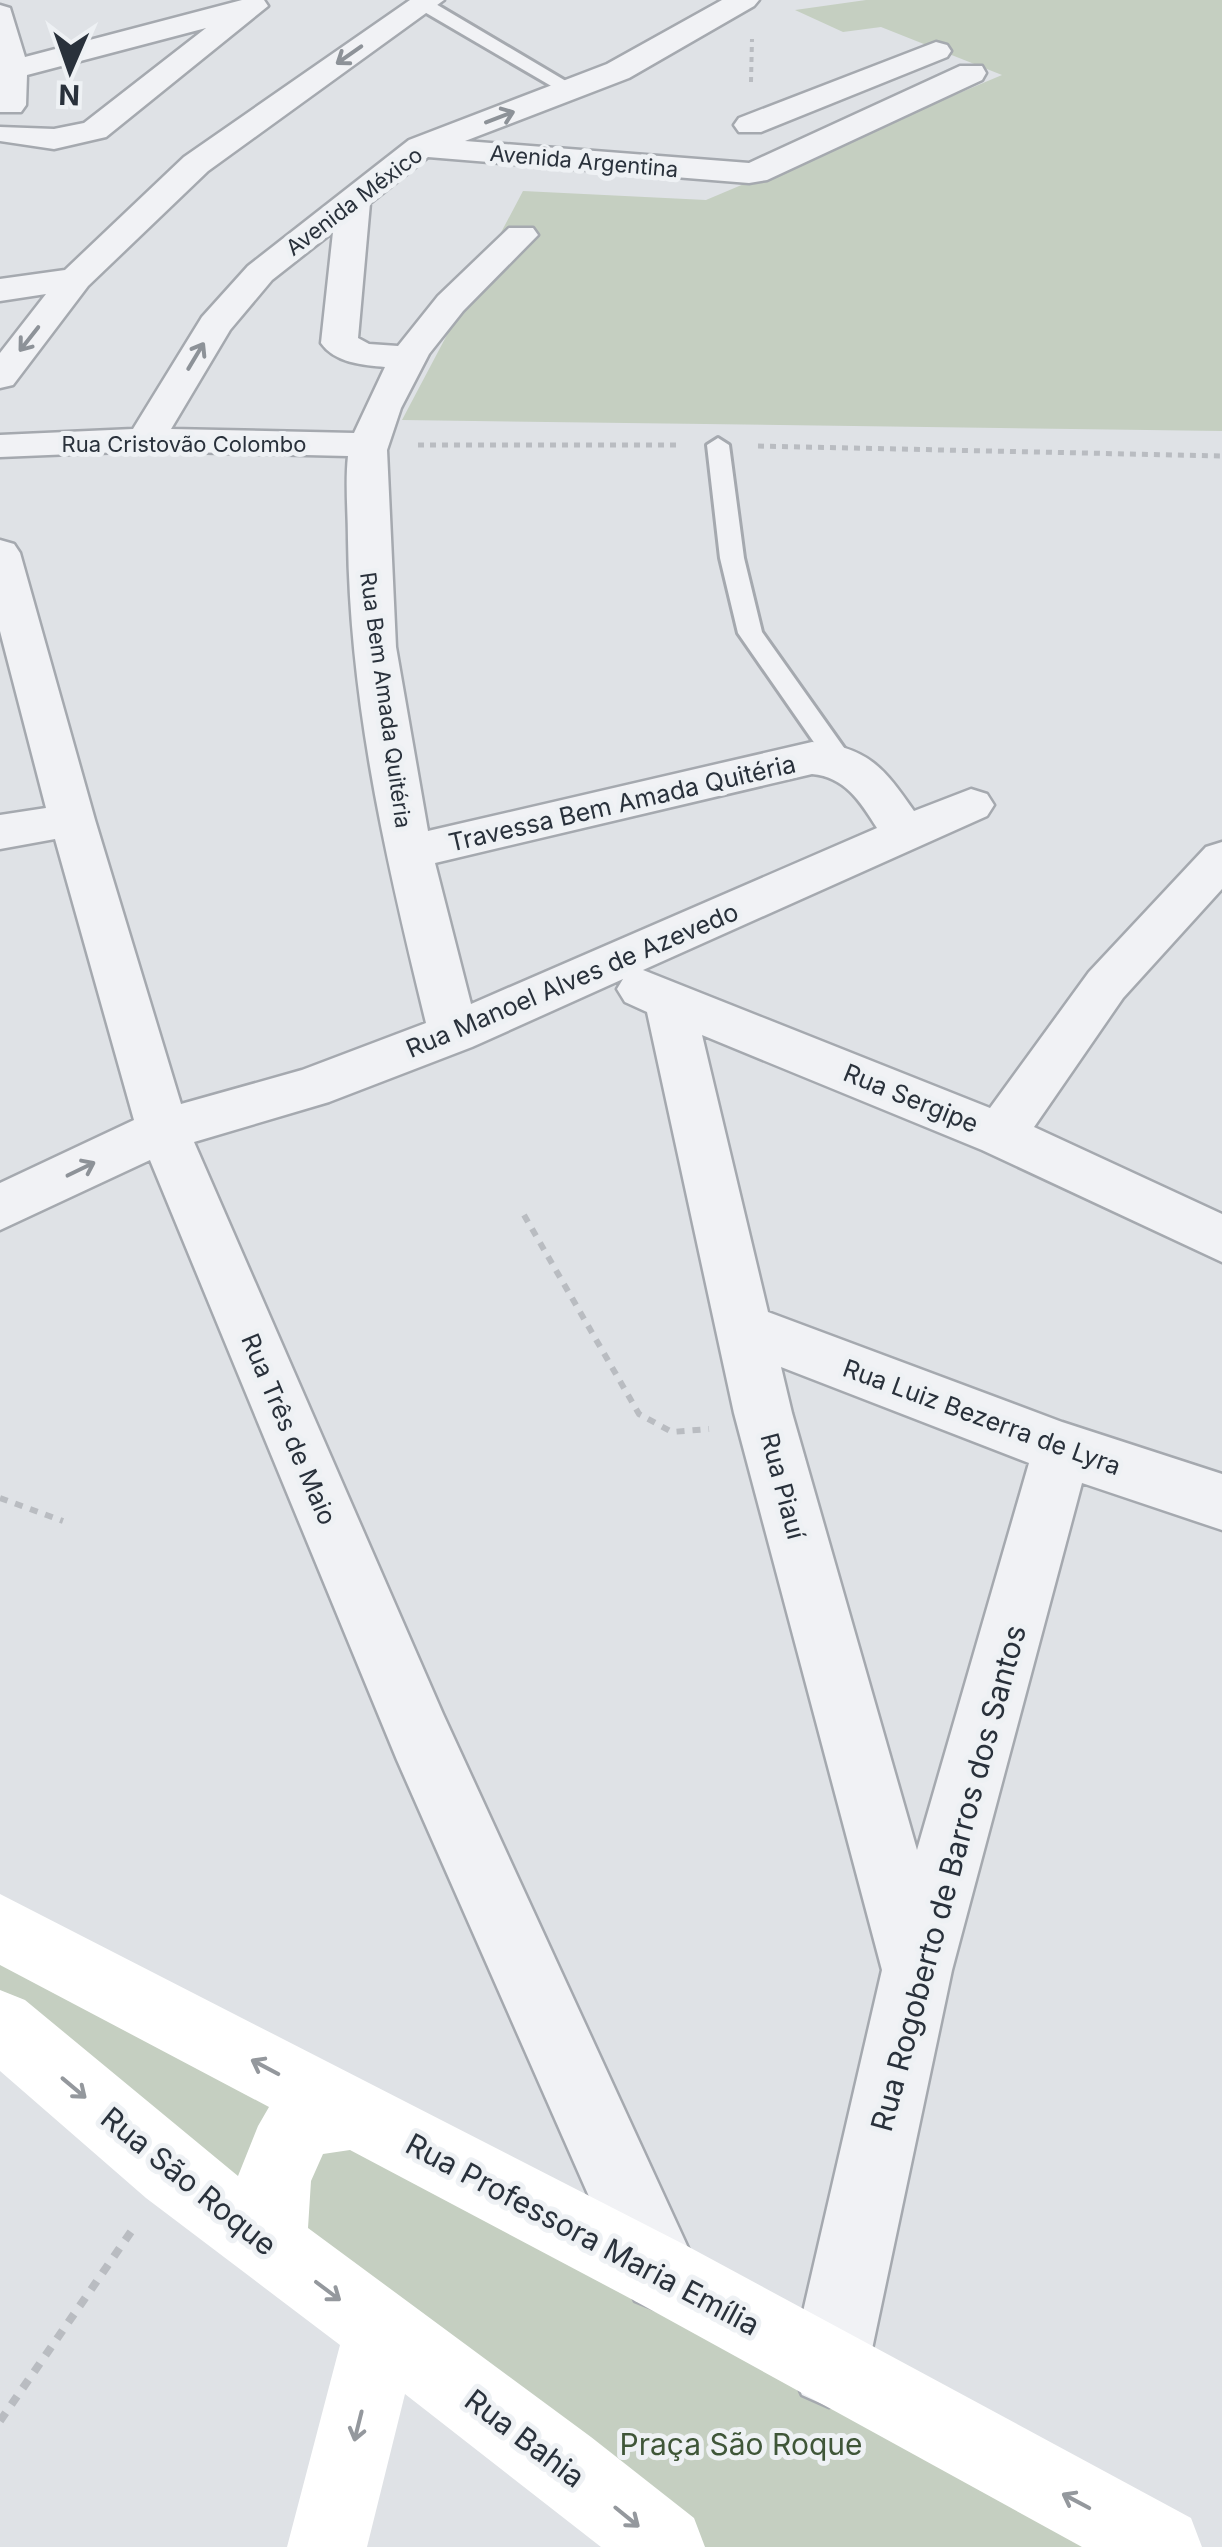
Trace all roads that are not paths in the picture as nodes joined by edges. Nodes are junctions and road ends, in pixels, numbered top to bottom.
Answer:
1 (744, 0) edge
2 (423, 1) edge
3 (263, 3) edge
4 (0, 14) edge
5 (936, 50) dead end
6 (12, 70) junction
7 (971, 73) dead end
8 (572, 90) junction
9 (750, 125) dead end
10 (5, 138) edge
11 (420, 148) junction
12 (353, 201) junction
13 (521, 235) dead end
14 (76, 279) junction
15 (0, 290) edge
16 (406, 358) junction
17 (0, 377) edge
18 (145, 440) junction
19 (368, 444) junction
20 (718, 445) road end
21 (0, 446) edge
22 (2, 568) edge
23 (838, 758) junction
24 (971, 805) dead end
25 (72, 820) junction
26 (0, 832) edge
27 (906, 836) junction
28 (407, 853) junction
29 (1222, 859) edge
30 (594, 974) junction
31 (669, 998) junction
32 (454, 1033) junction
33 (163, 1130) junction
34 (1000, 1135) junction
35 (0, 1208) edge
36 (1218, 1227) edge
37 (742, 1327) junction
38 (1062, 1449) junction
39 (1222, 1502) edge
40 (0, 1928) edge
41 (917, 1970) junction
42 (0, 2024) edge
43 (354, 2112) junction
44 (271, 2248) junction
45 (662, 2274) junction
46 (382, 2332) junction
47 (829, 2368) junction
48 (327, 2547) edge
49 (665, 2547) edge
50 (1162, 2547) edge

1 - 8 street, Avenida México
2 - 8 lane
2 -> 14 street
3 - 6 street
3 - 10 street
4 - 6 street
5 - 9 street
6 - 10 street
7 - 11 street, Avenida Argentina
11 -> 8 street, Avenida México
11 - 12 street, Avenida México
12 - 16 street
18 -> 12 street, Avenida México
13 - 16 street, Rua Bem Amada Quitéria
14 - 15 street
14 -> 17 street
16 - 19 street, Rua Bem Amada Quitéria
18 - 19 street, Rua Cristovão Colombo
18 - 21 street, Rua Cristovão Colombo
19 - 28 street, Rua Bem Amada Quitéria
20 - 23 lane
22 - 25 street, Rua Três de Maio
23 - 27 street
23 - 28 street, Travessa Bem Amada Quitéria
24 - 27 street, Rua Manoel Alves de Azevedo
25 - 26 street
25 - 33 street, Rua Três de Maio
27 - 30 street, Rua Manoel Alves de Azevedo
28 - 32 street, Rua Bem Amada Quitéria
29 - 34 street
30 - 31 street, Rua Sergipe
30 - 32 street, Rua Manoel Alves de Azevedo
31 - 34 street, Rua Sergipe
31 - 37 street, Rua Piauí
32 - 33 street, Rua Manoel Alves de Azevedo
35 -> 33 street, Rua Manoel Alves de Azevedo
33 - 45 street, Rua Três de Maio
34 - 36 street, Rua Sergipe
37 - 38 street, Rua Luiz Bezerra de Lyra
37 - 41 street, Rua Piauí
38 - 39 street, Rua Luiz Bezerra de Lyra
38 - 41 street, Rua Rogoberto de Barros dos Santos
43 -> 40 street, Rua Professora Maria Emília
41 - 47 street, Rua Rogoberto de Barros dos Santos
42 -> 44 street, Rua São Roque
43 - 44 street
43 - 45 street, Rua Professora Maria Emília
44 -> 46 street, Rua São Roque
45 - 47 street, Rua Professora Maria Emília
46 -> 48 street
46 -> 49 street, Rua Bahia
50 -> 47 street, Rua Professora Maria Emília

